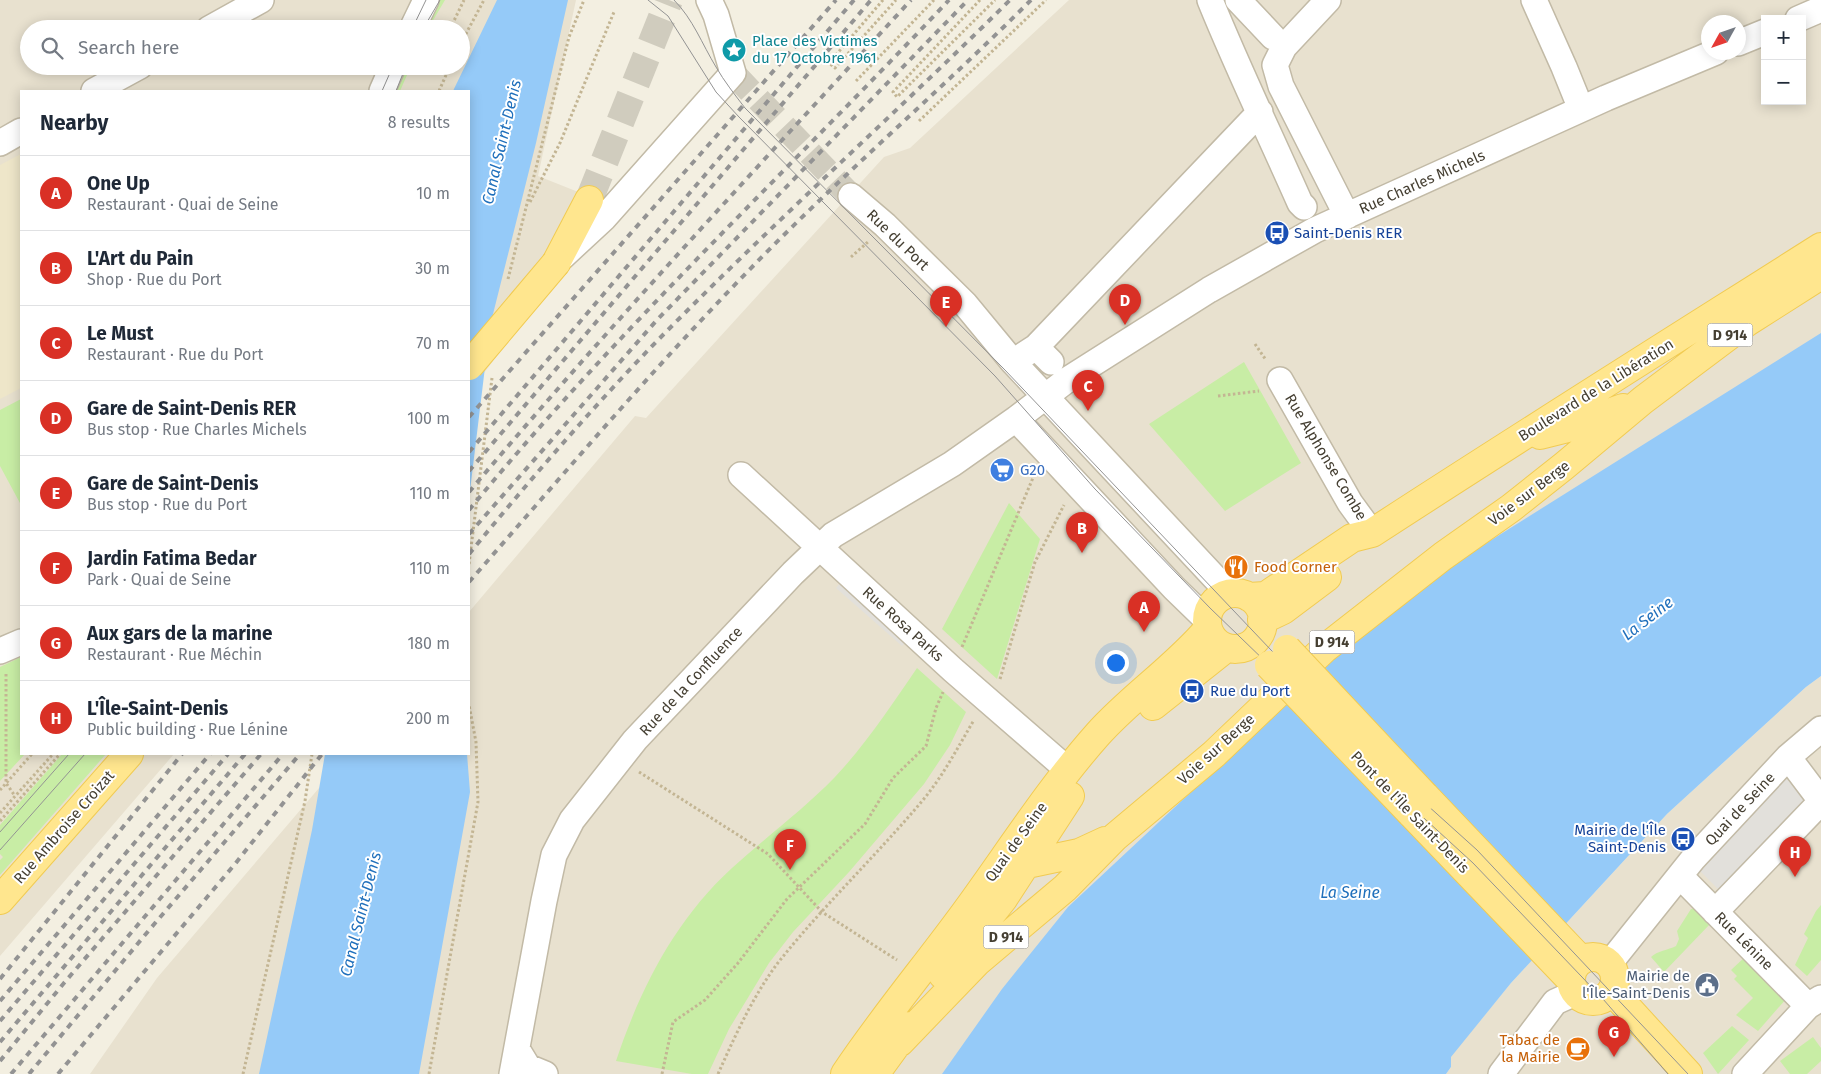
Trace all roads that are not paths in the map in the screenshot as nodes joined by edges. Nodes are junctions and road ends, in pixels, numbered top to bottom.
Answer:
1 (426, 0) edge
2 (709, 0) edge
3 (1210, 0) edge
4 (1238, 0) edge
5 (1328, 0) edge
6 (1534, 0) edge
7 (257, 2) edge
8 (1821, 9) edge
9 (1806, 16) edge
10 (225, 20) edge
11 (416, 20) edge
12 (1761, 34) edge
13 (1746, 40) edge
14 (1233, 56) junction
15 (1701, 58) edge
16 (123, 75) edge
17 (389, 75) edge
18 (96, 90) edge
19 (382, 90) edge
20 (1581, 109) junction
21 (1260, 112) junction
22 (20, 132) edge
23 (0, 143) edge
24 (851, 196) tunnel mouth
25 (589, 200) tunnel mouth
26 (1304, 207) dead end
27 (1347, 216) junction
28 (1821, 247) edge
29 (556, 263) junction
30 (1821, 275) edge
31 (1013, 362) junction
32 (470, 365) edge
33 (1623, 374) junction
34 (1280, 380) road end
35 (1045, 396) junction
36 (1643, 400) junction
37 (1016, 419) junction
38 (1584, 423) junction
39 (1515, 441) junction
40 (1564, 466) junction
41 (741, 475) dead end
42 (1372, 533) junction
43 (819, 548) junction
44 (1237, 622) junction
45 (1821, 729) edge
46 (128, 755) edge
47 (1788, 757) junction
48 (1068, 770) junction
49 (1116, 837) junction
50 (1027, 864) junction
51 (1680, 876) junction
52 (0, 900) edge
53 (966, 911) junction
54 (1715, 912) junction
55 (1609, 964) junction
56 (1570, 968) junction
57 (944, 985) junction
58 (1607, 995) junction
59 (1814, 1002) edge
60 (517, 1049) junction
61 (512, 1074) edge
62 (545, 1074) edge
63 (845, 1074) edge
64 (875, 1074) edge
65 (1501, 1074) edge
66 (1668, 1074) edge
67 (1688, 1074) edge
68 (1745, 1074) edge

1 - 11 street
2 - 29 street
3 - 14 street
4 - 14 street
5 - 27 street
6 - 20 street
7 - 10 street
8 - 9 street
12 - 13 street
14 - 21 street
15 - 20 street, Rue Charles Michels
16 - 18 street
17 - 19 street
20 - 27 street, Rue Charles Michels
21 - 26 street
21 - 31 street
22 - 23 street
24 - 31 street, Rue du Port
25 - 29 main road
27 - 35 street, Rue Charles Michels
28 - 33 main road, Boulevard de la Libération / D 914
29 - 32 main road, bridge
30 - 36 main road, Boulevard de la Libération / D 914
31 - 35 street, Rue du Port
33 - 38 main road, D 914
33 - 39 main road, Boulevard de la Libération / D 914
34 - 42 street, Rue Alphonse Combe
35 - 37 street, Rue Charles Michels
35 - 44 street, Rue du Port
36 - 38 main road, D 914
36 - 40 main road, Voie sur Berge / D 914
37 - 43 street, Rue de la Confluence
37 - 44 street
38 - 39 main road, D 914
38 - 40 main road, D 914
39 - 42 main road, Boulevard de la Libération / D 914
40 - 49 main road, Voie sur Berge / D 914
41 - 43 street, Rue Rosa Parks
42 - 44 main road, Boulevard de la Libération / D 914
43 - 48 street, Rue Rosa Parks
43 - 60 street, Rue de la Confluence
44 - 48 main road, Quai de Seine
44 - 50 main road, Quai de Seine / D 914
44 - 56 main road, Pont de l'Île Saint-Denis, bridge
45 - 47 street, Quai de Seine
46 - 52 main road, Rue Ambroise Croizat
47 - 51 street, Quai de Seine
47 - 54 street
48 - 53 main road, Quai de Seine
49 - 50 main road
49 - 57 main road, Voie sur Berge / D 914
50 - 53 main road
50 - 57 main road, Quai de Seine / D 914
51 - 54 street, Rue Lénine
51 - 55 street, Quai de Seine
53 - 63 main road, Quai de Seine
54 - 59 street, Rue Lénine
55 - 56 main road
55 - 58 main road
56 - 58 main road
56 - 65 street
57 - 64 main road, Voie sur Berge / D 914
58 - 66 main road
58 - 67 main road
59 - 68 street
60 - 61 street, Rue de la Confluence
60 - 62 street

